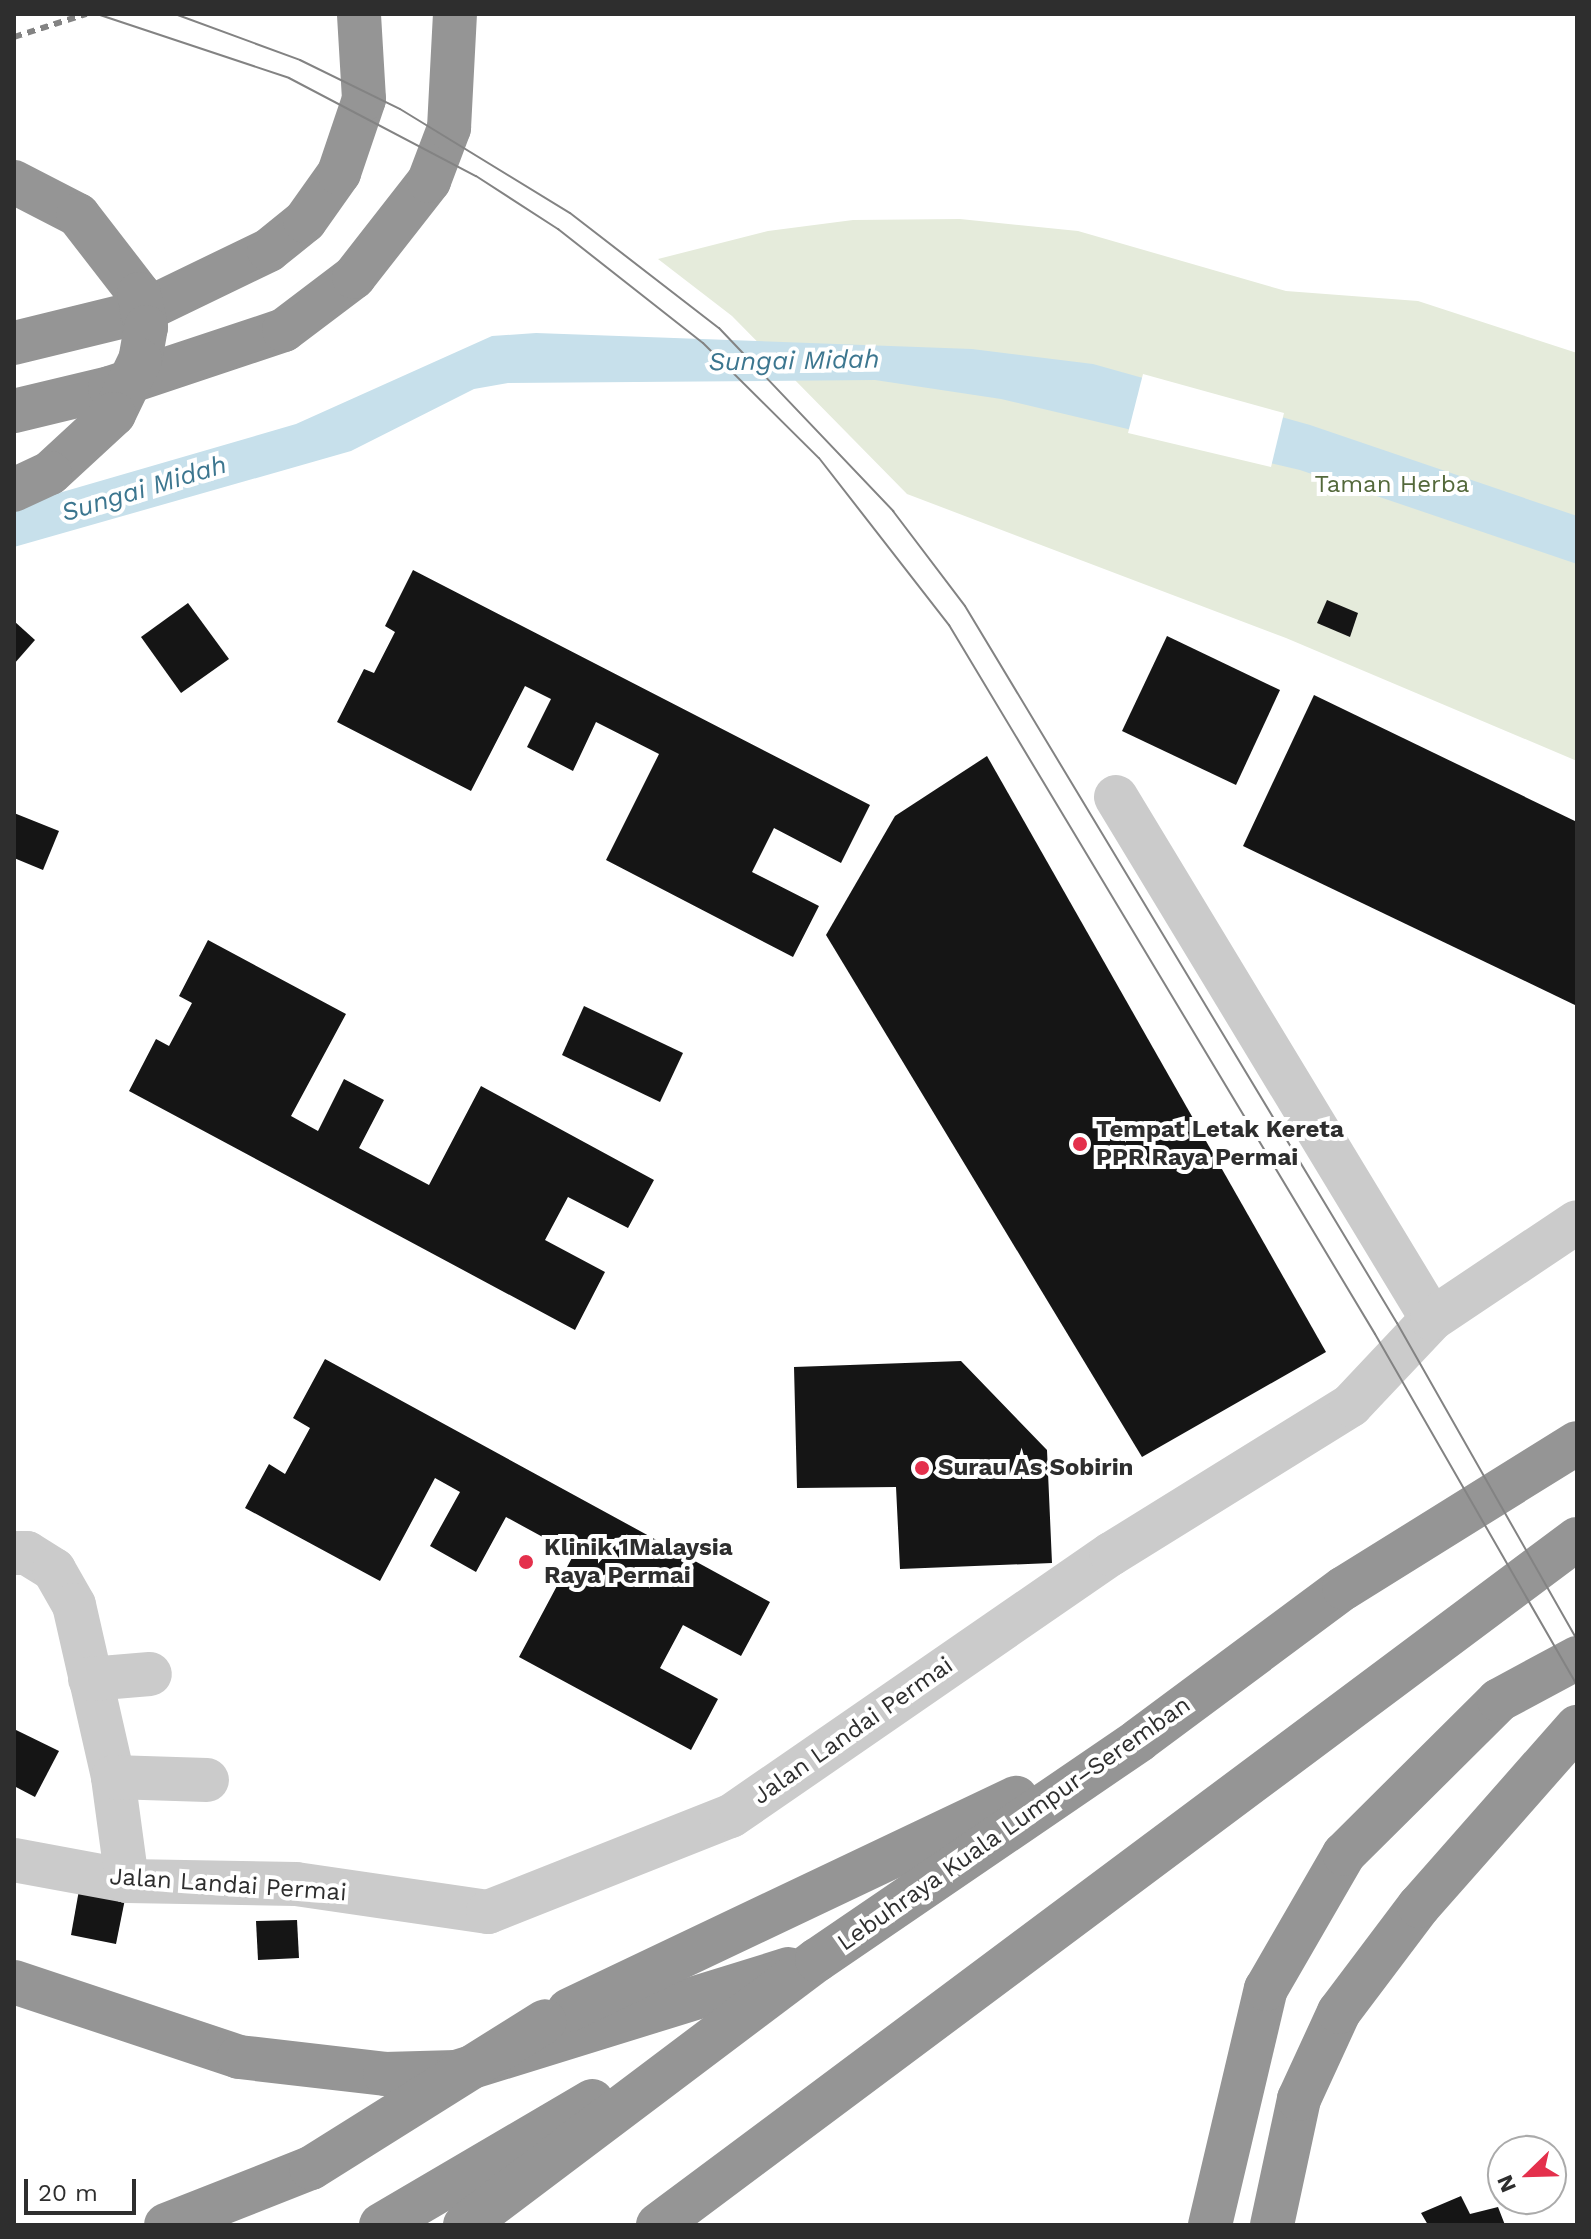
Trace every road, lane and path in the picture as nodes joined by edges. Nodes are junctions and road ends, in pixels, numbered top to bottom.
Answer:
1 (359, 14) edge
2 (455, 14) edge
3 (14, 182) edge
4 (14, 343) edge
5 (14, 411) edge
6 (14, 490) edge
7 (1116, 797) dead end
8 (1577, 1222) edge
9 (1432, 1319) junction
10 (1577, 1443) edge
11 (1577, 1539) edge
12 (14, 1553) edge
13 (1577, 1658) edge
14 (150, 1674) dead end
15 (90, 1679) junction
16 (1139, 1740) junction
17 (1574, 1740) edge
18 (113, 1777) junction
19 (207, 1780) dead end
20 (14, 1860) edge
21 (127, 1881) junction
22 (817, 1960) junction
23 (14, 1982) edge
24 (655, 2080) junction
25 (1210, 2223) edge
26 (166, 2225) edge
27 (381, 2225) edge
28 (465, 2225) edge
29 (658, 2225) edge
30 (1272, 2225) edge

1 - 4 highway
2 - 5 highway
3 - 6 highway, bridge
7 - 9 street
8 - 9 street, Jalan Landai Permai
9 - 21 street, Jalan Landai Permai
10 - 16 highway, Lebuhraya Kuala Lumpur–Seremban
11 - 29 highway
12 - 15 street
13 - 25 highway
14 - 15 street
15 - 18 street
16 - 22 highway, Lebuhraya Kuala Lumpur–Seremban
16 - 26 highway, bridge
17 - 30 highway
18 - 19 street
18 - 21 street
20 - 21 street, Jalan Landai Permai
22 - 23 highway
22 - 24 highway, Lebuhraya Kuala Lumpur–Seremban
24 - 27 highway
24 - 28 highway, Lebuhraya Kuala Lumpur–Seremban

